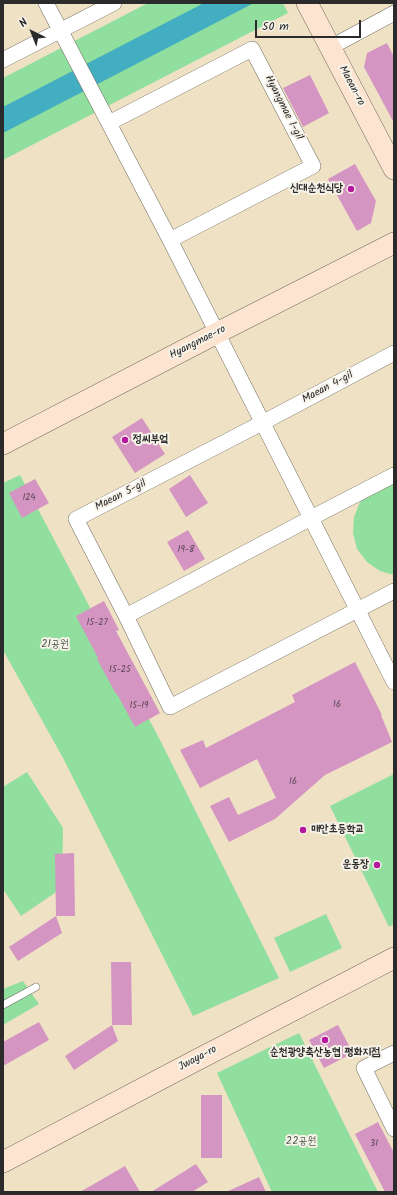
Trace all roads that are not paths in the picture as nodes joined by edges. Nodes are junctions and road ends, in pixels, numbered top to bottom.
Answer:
1 (46, 3) edge
2 (114, 3) edge
3 (307, 3) edge
4 (394, 13) edge
5 (61, 30) junction
6 (331, 47) junction
7 (3, 60) edge
8 (110, 123) junction
9 (394, 169) edge
10 (170, 240) junction
11 (394, 244) edge
12 (216, 333) junction
13 (394, 353) edge
14 (262, 423) junction
15 (3, 444) edge
16 (394, 475) edge
17 (311, 518) junction
18 (394, 591) edge
19 (357, 610) junction
20 (126, 616) junction
21 (394, 682) edge
22 (394, 958) edge
23 (36, 987) dead end
24 (3, 1004) edge
25 (394, 1053) edge
26 (394, 1130) edge
27 (3, 1162) edge

1 - 5 street
2 - 5 street
3 - 6 street, Maean-ro
4 - 6 street
5 - 7 street
5 - 8 street
6 - 9 street, Maean-ro
8 - 10 street
8 - 10 street, Hyangmae 1-gil
10 - 12 street
11 - 12 street, Hyangmae-ro
12 - 14 street
12 - 15 street, Hyangmae-ro
13 - 14 street, Maean 4-gil
14 - 17 street
14 - 20 street, Maean 5-gil
16 - 17 street
17 - 19 street
17 - 20 street
18 - 19 street
19 - 20 street, Maean 5-gil
19 - 21 street
22 - 27 street, Jwaya-ro
23 - 24 lane
25 - 26 street

